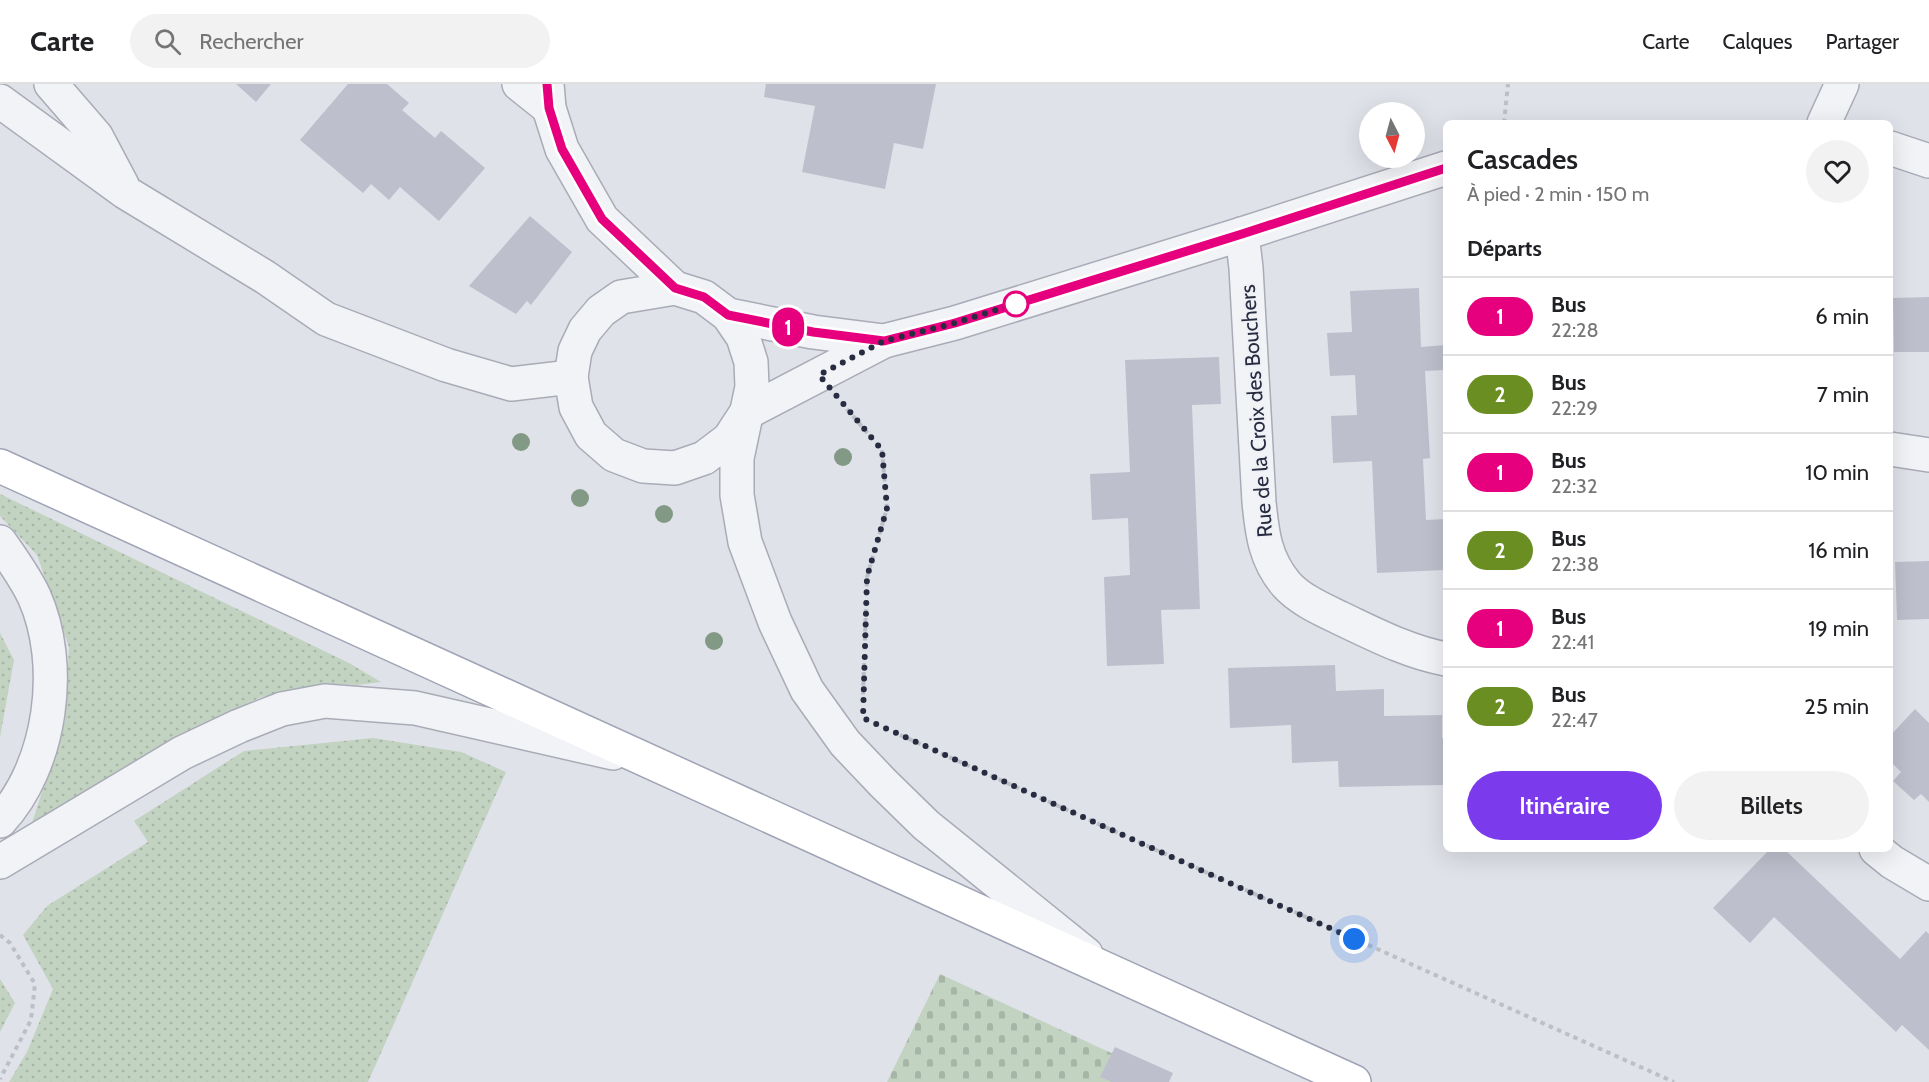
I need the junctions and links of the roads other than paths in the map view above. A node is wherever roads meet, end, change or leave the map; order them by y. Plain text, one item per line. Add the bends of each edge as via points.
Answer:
1 (51, 84) edge
2 (519, 84) edge
3 (1842, 84) edge
4 (548, 96) edge
5 (0, 101) edge
6 (1825, 120) edge
7 (1893, 149) edge
8 (1929, 161) edge
9 (1443, 169) edge
10 (125, 192) junction
11 (1242, 234) junction
12 (675, 288) junction
13 (728, 315) junction
14 (884, 341) junction
15 (571, 376) junction
16 (746, 413) junction
17 (1893, 449) edge
18 (1929, 455) edge
19 (0, 466) edge
20 (0, 542) edge
21 (1443, 659) edge
22 (644, 760) junction
23 (0, 821) edge
24 (1880, 852) edge
25 (0, 862) edge
26 (1929, 884) edge
27 (1104, 968) junction
28 (1354, 1082) edge

1 - 10 street via 96,136
2 - 4 street
3 - 6 street
4 - 12 street via 562,149 602,219
5 - 10 street
7 - 8 street
9 - 11 street
10 - 15 street via 326,319 446,365 511,384
11 - 14 street via 955,323
11 - 21 street, Rue de la Croix des Bouchers via 1259,502 1263,538 1272,563 1286,585 1311,604 1387,641
12 - 13 street via 704,297
12 - 15 street via 621,297 601,311 585,330 575,351
13 - 14 street
13 - 16 street via 743,337 751,362 752,387
14 - 16 street
15 - 16 street via 576,407 591,435 614,455 643,466 675,468 705,458 729,439
16 - 27 street via 737,458 737,495 745,542 775,622 807,690 845,742 926,825
17 - 18 street
19 - 22 main road
20 - 23 street via 35,597 50,663 50,708 41,749 28,780
22 - 25 street via 415,708 325,701 282,709 182,753
22 - 27 main road
24 - 26 street
27 - 28 main road

